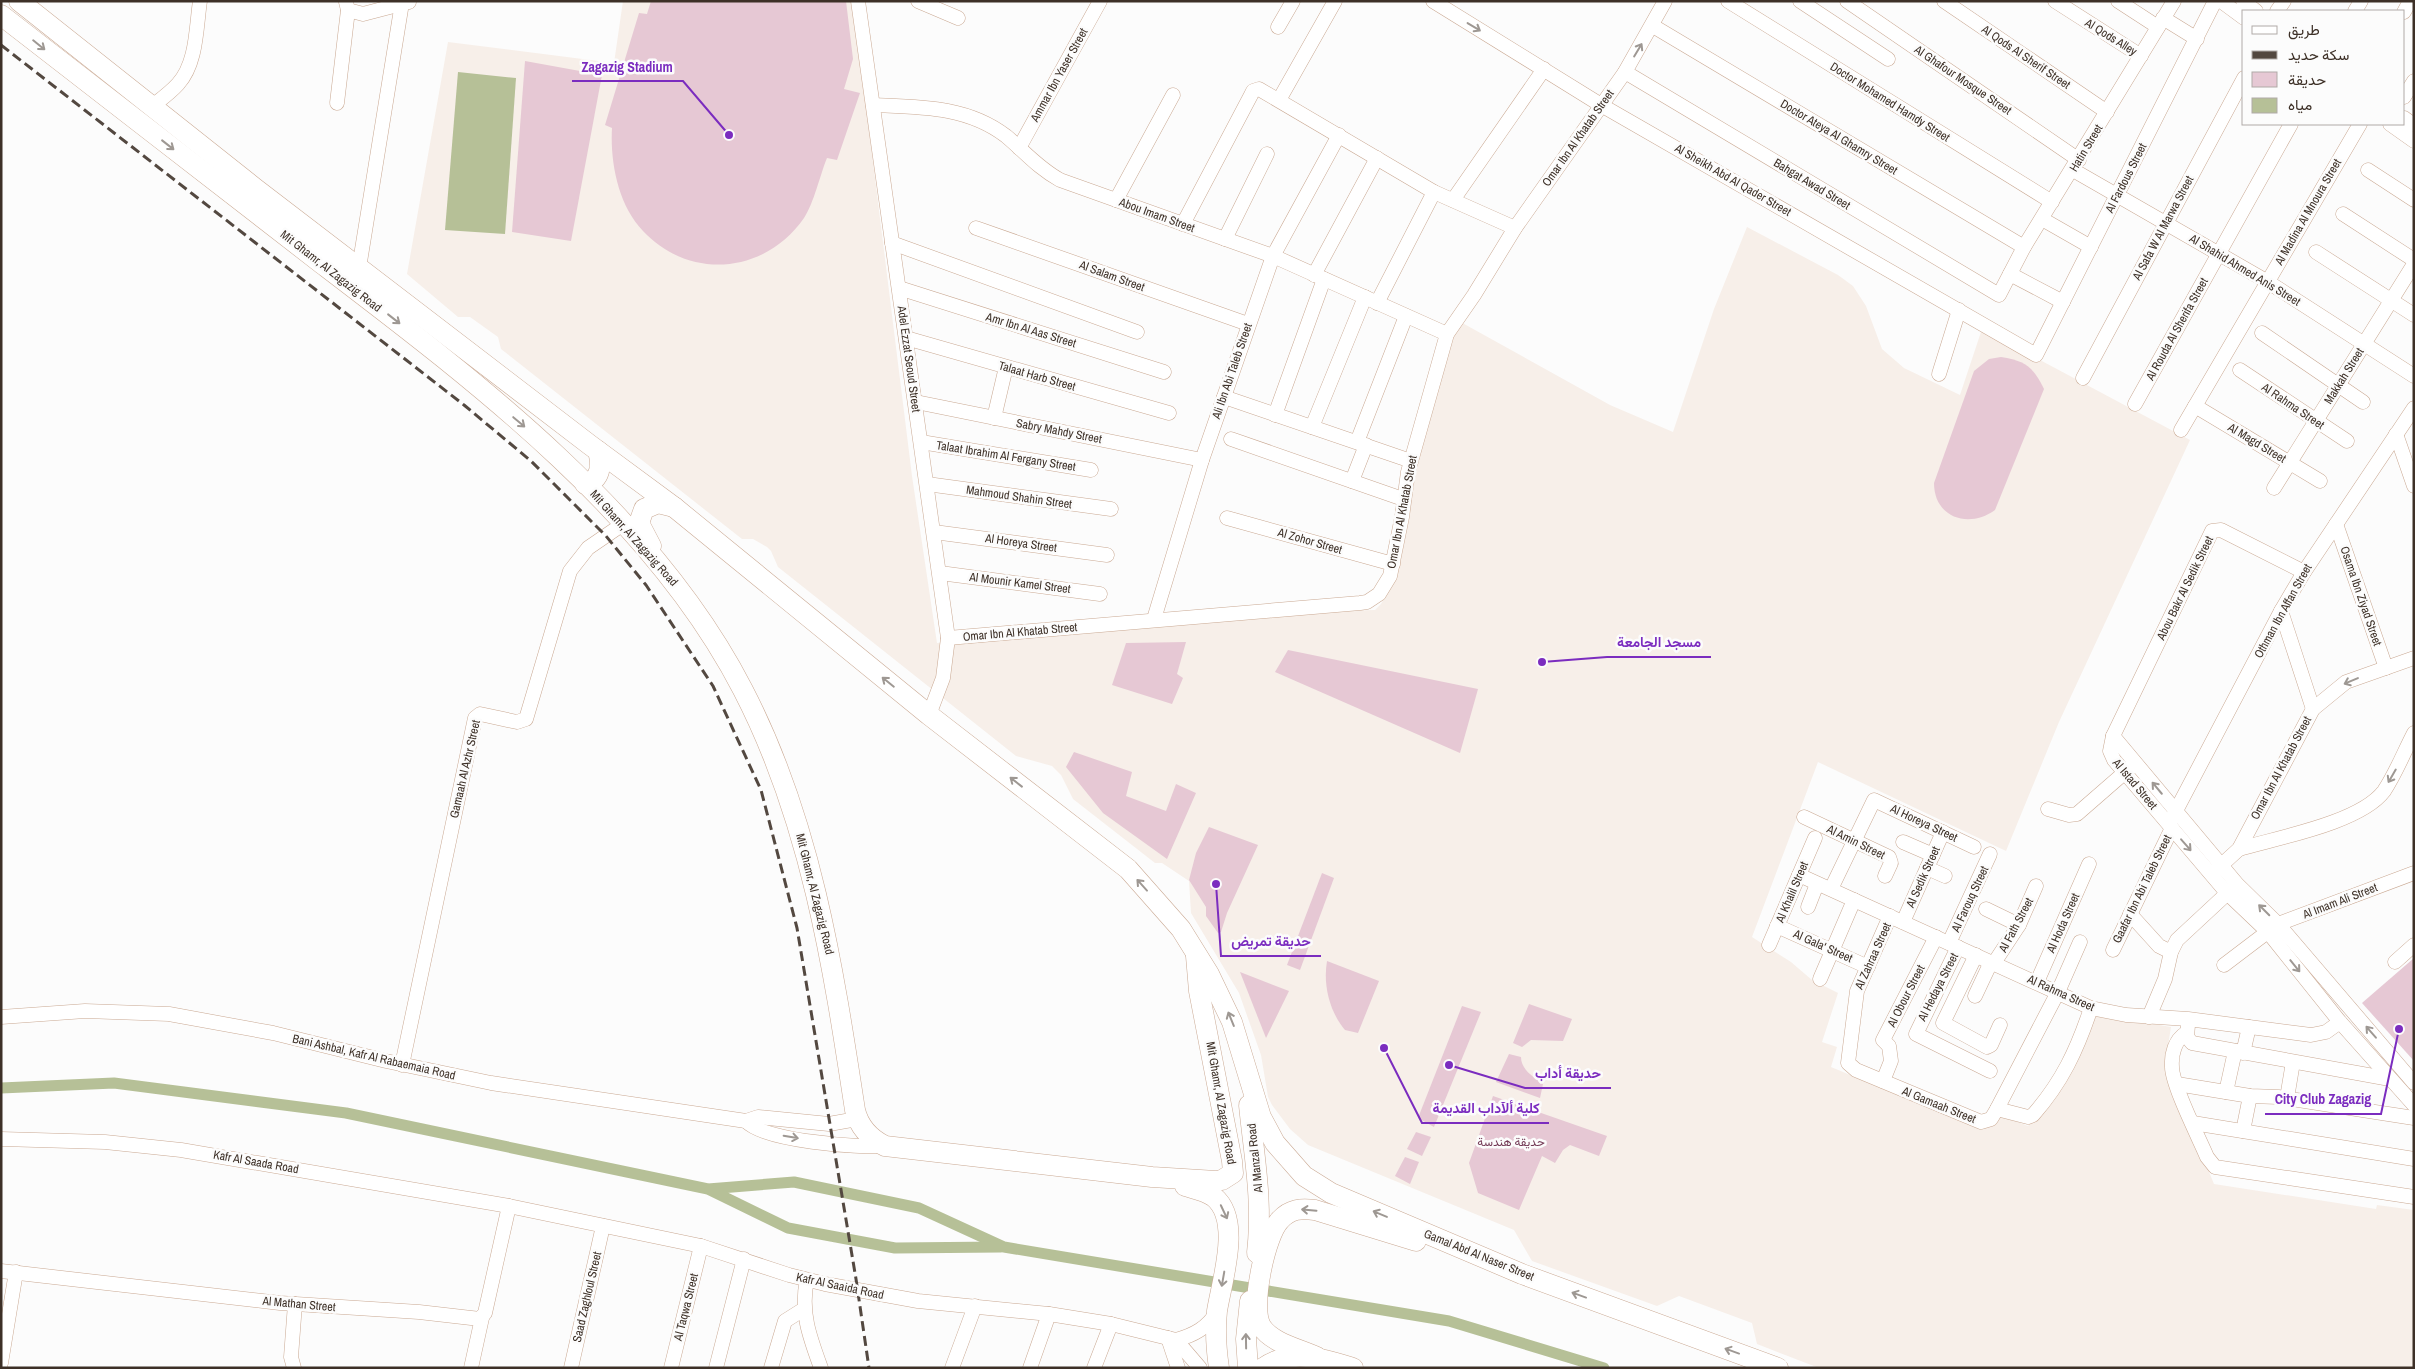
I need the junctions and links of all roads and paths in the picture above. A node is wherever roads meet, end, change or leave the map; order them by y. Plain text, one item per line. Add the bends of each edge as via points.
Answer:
1 (19, 1) edge
2 (200, 1) edge
3 (858, 1) edge
4 (918, 1) edge
5 (1100, 1) edge
6 (1293, 1) edge
7 (1335, 1) edge
8 (1433, 1) edge
9 (1665, 1) edge
10 (1728, 1) edge
11 (1800, 1) edge
12 (1847, 1) edge
13 (1944, 1) edge
14 (2055, 1) edge
15 (2118, 1) edge
16 (2174, 1) edge
17 (2216, 1) edge
18 (2221, 1) edge
19 (2242, 1) edge
20 (406, 2) edge
21 (347, 5) edge
22 (2255, 10) edge
23 (1, 15) edge
24 (2242, 17) edge
25 (958, 18) dead end
26 (2161, 22) junction
27 (1653, 26) junction
28 (1278, 27) dead end
29 (2197, 38) junction
30 (2141, 56) junction
31 (1888, 60) dead end
32 (1544, 69) junction
33 (1625, 72) junction
34 (2414, 81) edge
35 (2242, 82) edge
36 (1173, 95) dead end
37 (2405, 96) edge
38 (1279, 100) junction
39 (337, 102) dead end
40 (873, 105) junction
41 (1601, 105) junction
42 (151, 107) junction
43 (2108, 112) junction
44 (2290, 125) edge
45 (2359, 125) edge
46 (2391, 125) edge
47 (1339, 135) junction
48 (2414, 141) edge
49 (1019, 148) junction
50 (1267, 154) dead end
51 (1377, 158) junction
52 (2076, 165) junction
53 (2368, 170) dead end
54 (1434, 192) junction
55 (2117, 195) junction
56 (1116, 200) junction
57 (1453, 200) junction
58 (2414, 200) edge
59 (2052, 202) junction
60 (2343, 214) dead end
61 (2042, 219) junction
62 (2166, 223) junction
63 (1183, 224) junction
64 (976, 228) dead end
65 (1515, 228) junction
66 (1225, 239) junction
67 (892, 242) junction
68 (2024, 247) junction
69 (2091, 247) junction
70 (2316, 252) dead end
71 (2218, 253) junction
72 (1273, 256) junction
73 (2414, 262) edge
74 (359, 268) junction
75 (2010, 274) junction
76 (1319, 277) junction
77 (2268, 282) junction
78 (899, 288) junction
79 (1999, 295) joint
80 (1371, 300) junction
81 (2391, 300) junction
82 (2063, 302) junction
83 (1960, 310) junction
84 (2414, 315) edge
85 (1406, 316) junction
86 (1248, 324) junction
87 (1137, 332) dead end
88 (2262, 333) dead end
89 (1447, 334) junction
90 (906, 338) junction
91 (2364, 344) junction
92 (2036, 355) joint
93 (1006, 367) junction
94 (2240, 370) dead end
95 (1164, 372) dead end
96 (1940, 374) dead end
97 (2414, 376) edge
98 (2083, 378) dead end
99 (2338, 385) junction
100 (1224, 397) junction
101 (916, 402) junction
102 (2363, 402) dead end
103 (2136, 404) dead end
104 (2195, 406) junction
105 (2414, 408) edge
106 (1169, 413) dead end
107 (1275, 414) junction
108 (994, 418) junction
109 (2316, 421) junction
110 (1312, 427) junction
111 (2180, 430) dead end
112 (2396, 434) junction
113 (1231, 439) dead end
114 (2347, 441) dead end
115 (921, 442) junction
116 (1362, 444) junction
117 (598, 451) junction
118 (1202, 460) junction
119 (1411, 461) junction
120 (2290, 463) junction
121 (1091, 470) dead end
122 (1352, 481) junction
123 (2320, 481) dead end
124 (585, 484) junction
125 (927, 484) junction
126 (2414, 486) edge
127 (2274, 488) dead end
128 (1403, 499) junction
129 (674, 507) junction
130 (1111, 509) dead end
131 (1227, 518) dead end
132 (623, 524) junction
133 (2336, 524) junction
134 (934, 532) junction
135 (1107, 555) dead end
136 (1393, 564) junction
137 (665, 569) junction
138 (2304, 572) junction
139 (940, 573) junction
140 (1100, 594) dead end
141 (2281, 611) junction
142 (1154, 619) junction
143 (948, 638) junction
144 (2414, 658) edge
145 (2386, 668) junction
146 (2313, 708) junction
147 (929, 715) junction
148 (2414, 733) edge
149 (2113, 736) junction
150 (2135, 763) junction
151 (2124, 772) junction
152 (2048, 809) dead end
153 (2176, 811) junction
154 (1804, 817) dead end
155 (2170, 826) junction
156 (1943, 832) junction
157 (1815, 838) dead end
158 (1854, 840) junction
159 (1904, 842) dead end
160 (1974, 847) dead end
161 (2238, 849) junction
162 (1990, 854) dead end
163 (1933, 855) junction
164 (2089, 864) dead end
165 (1927, 868) junction
166 (2217, 870) junction
167 (2414, 873) edge
168 (1799, 875) junction
169 (1885, 876) dead end
170 (1945, 876) dead end
171 (1817, 884) junction
172 (2036, 886) dead end
173 (2232, 889) junction
174 (1831, 890) junction
175 (1854, 900) junction
176 (1808, 907) dead end
177 (1986, 909) dead end
178 (2130, 914) junction
179 (1897, 919) junction
180 (2019, 925) junction
181 (1777, 926) junction
182 (2273, 928) junction
183 (1936, 937) junction
184 (2080, 942) dead end
185 (1769, 945) dead end
186 (1954, 945) junction
187 (2414, 945) edge
188 (1832, 950) junction
189 (2113, 950) dead end
190 (1196, 951) junction
191 (2171, 952) junction
192 (1976, 955) junction
193 (2395, 962) dead end
194 (1993, 963) junction
195 (2224, 965) dead end
196 (1868, 966) junction
197 (1820, 978) dead end
198 (2037, 982) junction
199 (2058, 992) junction
200 (1975, 996) dead end
201 (2091, 1008) junction
202 (1, 1017) edge
203 (2149, 1017) junction
204 (2340, 1022) junction
205 (2000, 1025) dead end
206 (2187, 1026) junction
207 (2249, 1027) junction
208 (2239, 1052) junction
209 (1848, 1055) joint
210 (2293, 1062) junction
211 (402, 1064) junction
212 (1246, 1066) junction
213 (1990, 1071) dead end
214 (2390, 1079) junction
215 (1882, 1081) junction
216 (2414, 1083) edge
217 (2177, 1084) junction
218 (2226, 1092) junction
219 (2402, 1093) junction
220 (2250, 1096) junction
221 (2287, 1098) junction
222 (2414, 1105) edge
223 (1997, 1109) junction
224 (857, 1118) junction
225 (2414, 1118) edge
226 (746, 1121) junction
227 (2193, 1123) junction
228 (2414, 1126) edge
229 (2243, 1131) junction
230 (1, 1139) edge
231 (885, 1146) junction
232 (2414, 1159) edge
233 (1152, 1177) junction
234 (2414, 1197) edge
235 (509, 1206) junction
236 (603, 1226) junction
237 (701, 1246) junction
238 (1261, 1252) junction
239 (744, 1259) junction
240 (1489, 1260) junction
241 (1, 1271) edge
242 (16, 1272) junction
243 (807, 1280) junction
244 (295, 1304) junction
245 (975, 1306) junction
246 (804, 1309) junction
247 (1217, 1311) junction
248 (1049, 1314) junction
249 (1253, 1315) junction
250 (482, 1318) junction
251 (1111, 1324) junction
252 (1172, 1339) junction
253 (1317, 1357) junction
254 (2, 1358) edge
255 (294, 1368) edge
256 (471, 1368) edge
257 (571, 1368) edge
258 (670, 1368) edge
259 (716, 1368) edge
260 (772, 1368) edge
261 (821, 1368) edge
262 (952, 1368) edge
263 (1030, 1368) edge
264 (1094, 1368) edge
265 (1178, 1368) edge
266 (1200, 1368) edge
267 (1218, 1368) edge
268 (1248, 1368) edge
269 (1264, 1368) edge
270 (1353, 1368) edge
271 (1778, 1368) edge

1 - 42 highway, Mit Ghamr, Al Zagazig Road
2 - 42 street via 187,71 178,84
3 - 40 street, Adel Ezzat Seoud Street
4 - 25 street
5 - 49 street, Ammar Ibn Yaser Street
6 - 28 street
7 - 38 street
8 -> 32 street, Al Sheikh Abd Al Qader Street
9 - 27 street, Omar Ibn Al Khatab Street
10 - 59 street, Doctor Mohamed Hamdy Street
11 - 31 street
12 - 52 street, Al Ghafour Mosque Street
13 - 43 street, Al Qods Al Sherif Street
14 - 30 street, Al Qods Alley
15 - 26 street
16 - 26 street, Hatin Street
17 - 29 street, Al Fardous Street
18 - 24 street
19 - 22 street
20 - 21 street via 363,14
20 - 74 street
21 - 39 street
23 -> 124 highway, Mit Ghamr, Al Zagazig Road via 404,327 535,435
26 - 29 street
26 - 30 street, Hatin Street
33 -> 27 street, Omar Ibn Al Khatab Street
27 - 68 street, Doctor Ateya Al Ghamry Street
29 - 55 street, Al Fardous Street
30 - 43 street, Hatin Street
32 - 41 street, Al Sheikh Abd Al Qader Street
32 - 57 street
33 - 41 street, Omar Ibn Al Khatab Street
33 - 79 street, Bahgat Awad Street
34 - 37 street
35 - 62 street, Al Safa W Al Marwa Street
36 - 56 street
38 - 47 street
38 - 63 street via 1259,90 1253,91
40 - 49 street, Abou Imam Street via 934,107 953,111 989,125
40 - 67 street, Adel Ezzat Seoud Street
41 - 65 street, Omar Ibn Al Khatab Street
41 - 83 street, Al Sheikh Abd Al Qader Street
42 - 74 highway, Mit Ghamr, Al Zagazig Road
43 - 52 street, Hatin Street
44 - 71 street, Al Rouda Al Sherifa Street
45 - 77 street, Al Madina Al Mnoura Street
46 - 48 street
47 - 51 street
47 - 72 street, Ali Ibn Abi Taleb Street
49 - 56 street, Abou Imam Street via 1048,174
50 - 66 street
51 - 54 street
51 - 76 street
52 - 55 street, Al Shahid Ahmed Anis Street
52 - 59 street, Hatin Street
53 - 58 street
54 - 57 street
54 - 80 street
55 - 62 street, Al Shahid Ahmed Anis Street
55 - 69 street, Al Fardous Street
56 - 63 street, Abou Imam Street
57 - 65 street
59 - 61 street, Hatin Street
60 - 73 street
61 - 68 street, Hatin Street
61 - 69 street
62 - 71 street, Al Shahid Ahmed Anis Street
62 - 98 street, Al Safa W Al Marwa Street
63 - 66 street, Abou Imam Street
64 - 86 street, Al Salam Street
65 - 89 street, Omar Ibn Al Khatab Street
66 - 72 street, Abou Imam Street
67 - 78 street, Adel Ezzat Seoud Street
67 - 87 street
68 - 75 street, Hatin Street
69 - 82 street, Al Fardous Street
70 - 81 street
71 - 77 street, Al Shahid Ahmed Anis Street
71 - 103 street, Al Rouda Al Sherifa Street
72 - 76 street, Abou Imam Street
72 - 86 street, Ali Ibn Abi Taleb Street
73 - 81 street, Makkah Street
74 - 117 highway, Mit Ghamr, Al Zagazig Road
75 - 79 street, Hatin Street
75 - 82 street
76 - 80 street, Abou Imam Street
76 - 107 street
77 - 91 street, Al Shahid Ahmed Anis Street
77 - 104 street, Al Madina Al Mnoura Street
78 - 90 street, Adel Ezzat Seoud Street
78 - 95 street, Amr Ibn Al Aas Street
80 - 85 street, Abou Imam Street
80 - 110 street
81 - 84 street
81 - 91 street, Makkah Street
82 - 92 street, Al Fardous Street
83 - 92 street, Al Sheikh Abd Al Qader Street
83 - 96 street
85 - 89 street, Abou Imam Street
85 - 116 street
86 - 100 street, Ali Ibn Abi Taleb Street
88 - 99 street
89 - 119 street, Omar Ibn Al Khatab Street
90 - 93 street, Talaat Harb Street
90 - 101 street, Adel Ezzat Seoud Street
91 - 97 street, Al Shahid Ahmed Anis Street
91 - 99 street, Makkah Street
93 - 106 street, Talaat Harb Street
93 - 108 street
94 - 109 street, Al Rahma Street
99 - 102 street
99 - 109 street, Makkah Street
100 - 107 street
100 - 118 street, Ali Ibn Abi Taleb Street
101 - 108 street, Sabry Mahdy Street
101 - 115 street, Adel Ezzat Seoud Street
104 - 111 street, Al Madina Al Mnoura Street
104 - 120 street, Al Magd Street
105 - 112 street, Othman Ibn Affan Street
107 - 110 street
108 - 118 street, Sabry Mahdy Street
109 - 114 street, Al Rahma Street
109 - 120 street, Makkah Street
110 - 116 street
112 - 126 street
112 - 133 street, Othman Ibn Affan Street
113 - 122 street
115 - 121 street, Talaat Ibrahim Al Fergany Street
115 - 125 street, Adel Ezzat Seoud Street
116 - 119 street
116 - 122 street
117 - 124 highway via 600,472 596,479
117 - 129 highway, Mit Ghamr, Al Zagazig Road
118 - 142 street, Ali Ibn Abi Taleb Street
119 - 128 street, Omar Ibn Al Khatab Street
120 - 123 street, Al Magd Street
120 - 127 street, Makkah Street
122 - 128 street
124 - 132 highway, Mit Ghamr, Al Zagazig Road
125 - 130 street, Mahmoud Shahin Street
125 - 134 street, Adel Ezzat Seoud Street
128 - 136 street, Omar Ibn Al Khatab Street
129 - 137 highway via 658,502 650,504 640,515 642,531
147 -> 129 highway, Mit Ghamr, Al Zagazig Road
131 - 136 street, Al Zohor Street
132 - 137 highway, Mit Ghamr, Al Zagazig Road
132 - 211 street, Gamaah Al Azhr Street via 588,548 570,571 526,719 517,722 480,714 475,718
133 - 138 street, Othman Ibn Affan Street
133 - 145 street, Osama Ibn Ziyad Street
134 - 135 street, Al Horeya Street
134 - 139 street, Adel Ezzat Seoud Street
136 - 142 street, Omar Ibn Al Khatab Street via 1384,589 1367,602
137 - 224 highway, Mit Ghamr, Al Zagazig Road via 707,628 743,690 786,791 810,864 827,939
138 - 141 street, Othman Ibn Affan Street
138 - 149 street, Abou Bakr Al Sedik Street via 2221,530 2212,531
139 - 140 street, Al Mounir Kamel Street
139 - 143 street, Adel Ezzat Seoud Street
141 - 146 street
141 - 153 street, Othman Ibn Affan Street
142 - 143 street, Omar Ibn Al Khatab Street
143 - 147 street, Adel Ezzat Seoud Street via 943,678
144 - 145 street, Omar Ibn Al Khatab Street
145 -> 146 street, Omar Ibn Al Khatab Street via 2346,682
146 - 161 street, Omar Ibn Al Khatab Street
190 -> 147 highway, Mit Ghamr, Al Zagazig Road via 1128,869
148 -> 161 street, Omar Ibn Al Khatab Street via 2383,792 2370,804 2328,824
149 - 150 street, Al Istad Street
149 - 151 street, Al Istad Street via 2112,756
150 - 151 street
153 -> 150 street, Al Istad Street
151 - 152 street via 2077,814
151 - 155 street, Al Istad Street
153 - 155 street, Othman Ibn Affan Street
153 - 166 street, Al Istad Street
154 - 158 street, Al Amin Street
155 -> 166 street, Al Istad Street
155 - 178 street, Gaafar Ibn Abi Taleb Street
156 - 158 street, Al Horeya Street via 1874,800
156 - 160 street, Al Horeya Street
156 - 163 street, Al Sedik Street
157 - 168 street, Al Khalil Street
158 - 169 street, Al Amin Street via 1890,858
158 - 174 street
159 - 163 street, Al Horeya Street
161 - 166 street, Omar Ibn Al Khatab Street
162 - 186 street, Al Farouq Street
163 - 165 street, Al Sedik Street
164 - 198 street, Al Hoda Street
165 - 170 street
165 - 179 street, Al Sedik Street
166 - 173 street, Al Istad Street
167 - 182 street, Al Imam Ali Street
168 - 171 street, Al Rahma Street
168 - 181 street, Al Khalil Street
171 - 174 street, Al Rahma Street
171 - 176 street
172 - 180 street, Al Fath Street
173 - 182 street, Al Istad Street
173 - 191 street via 2181,935
174 - 175 street, Al Rahma Street
175 - 179 street, Al Rahma Street
175 - 188 street
177 - 180 street
178 - 189 street, Gaafar Ibn Abi Taleb Street
178 - 191 street via 2159,946
179 - 183 street, Al Rahma Street
179 - 196 street, Al Zahraa Street
180 - 194 street, Al Fath Street
181 - 185 street, Al Khalil Street
181 - 188 street, Al Gala' Street
182 - 195 street, Al Imam Ali Street
182 -> 204 street, Al Istad Street
216 -> 182 street, Al Istad Street
183 - 186 street, Al Rahma Street
183 - 215 street, Al Obour Street via 1883,1040 1889,1046 1891,1061
184 - 199 street, Al Gamaah Street
186 - 192 street, Al Rahma Street
186 - 213 street, Al Hedaya Street via 1916,1034
187 - 193 street
188 - 196 street, Al Gala' Street
188 - 197 street
212 -> 190 highway, Mit Ghamr, Al Zagazig Road via 1222,998
190 - 233 highway, Mit Ghamr, Al Zagazig Road via 1199,990 1214,1055 1232,1172 1216,1181
191 - 203 street via 2165,979
192 - 194 street, Al Rahma Street
192 - 205 street via 1943,1023 1987,1047
194 - 198 street, Al Rahma Street
194 - 200 street, Al Fath Street
196 - 209 street, Al Zahraa Street via 1856,996 1855,1023
198 - 199 street, Al Rahma Street
199 - 201 street, Al Rahma Street
199 - 223 street, Al Gamaah Street
201 - 203 street, Al Rahma Street
201 - 223 street via 2068,1068 2033,1116
202 - 211 street, Bani Ashbal, Kafr Al Rabaemaia Road via 85,1011 170,1014 273,1033
203 - 206 street, Al Rahma Street
204 - 207 street, Al Rahma Street via 2316,1035
204 - 214 street, Al Istad Street
206 - 207 street, Al Rahma Street
206 - 208 street via 2192,1043
206 - 217 street via 2174,1047 2172,1067
207 - 208 street
208 - 210 street
208 - 218 street
209 - 215 street, Al Gamaah Street via 1848,1063 1853,1069
210 - 214 street
210 - 221 street
211 - 226 street, Bani Ashbal, Kafr Al Rabaemaia Road via 544,1092
212 - 238 highway, Al Manzal Road via 1260,1199
240 -> 212 highway, Gamal Abd Al Naser Street via 1331,1193 1304,1176 1283,1155 1267,1131
214 - 219 street, Al Istad Street
215 - 223 street, Al Gamaah Street via 1981,1122 1991,1119
216 - 219 street
217 - 218 street
217 - 227 street
218 - 220 street
219 - 222 street, Al Istad Street
220 - 221 street
220 - 228 street via 2269,1105
220 - 229 street
221 - 225 street
224 - 226 street via 829,1124 758,1118
224 - 231 highway, Mit Ghamr, Al Zagazig Road via 868,1135
226 -> 231 street via 768,1133 833,1145
227 - 229 street
227 - 234 street via 2207,1157 2219,1168
229 - 232 street
230 - 235 street, Kafr Al Saada Road via 105,1142 181,1150
231 - 233 highway, Mit Ghamr, Al Zagazig Road
233 -> 247 highway, Mit Ghamr, Al Zagazig Road via 1202,1190 1214,1197 1227,1221 1228,1246
235 - 236 street, Kafr Al Saaida Road
235 - 250 street
236 - 237 street, Kafr Al Saaida Road
236 - 257 street, Saad Zaghloul Street
237 - 239 street, Kafr Al Saaida Road
237 - 258 street, Al Taqwa Street
240 -> 238 highway via 1467,1261 1403,1237 1302,1208 1279,1220
238 - 249 highway
239 - 243 street, Kafr Al Saaida Road
239 - 259 street
271 -> 240 highway, Gamal Abd Al Naser Street
241 - 242 street, Al Mathan Street
242 - 244 street, Al Mathan Street
242 - 254 street
243 - 245 street, Kafr Al Saaida Road via 889,1296
243 - 246 street
244 - 250 street, Al Mathan Street
244 - 255 street via 291,1357
245 - 248 street, Kafr Al Saaida Road
245 - 262 street
246 - 260 street via 785,1321
246 - 261 street via 805,1323
247 - 252 street via 1203,1329
247 - 267 highway
248 - 251 street, Kafr Al Saaida Road
248 - 263 street
249 - 253 highway via 1269,1335
268 -> 249 highway via 1246,1339
250 - 256 street
251 - 252 street, Kafr Al Saaida Road
251 - 264 street
252 - 265 street
252 - 266 street
253 - 269 highway via 1289,1357
253 - 270 highway

